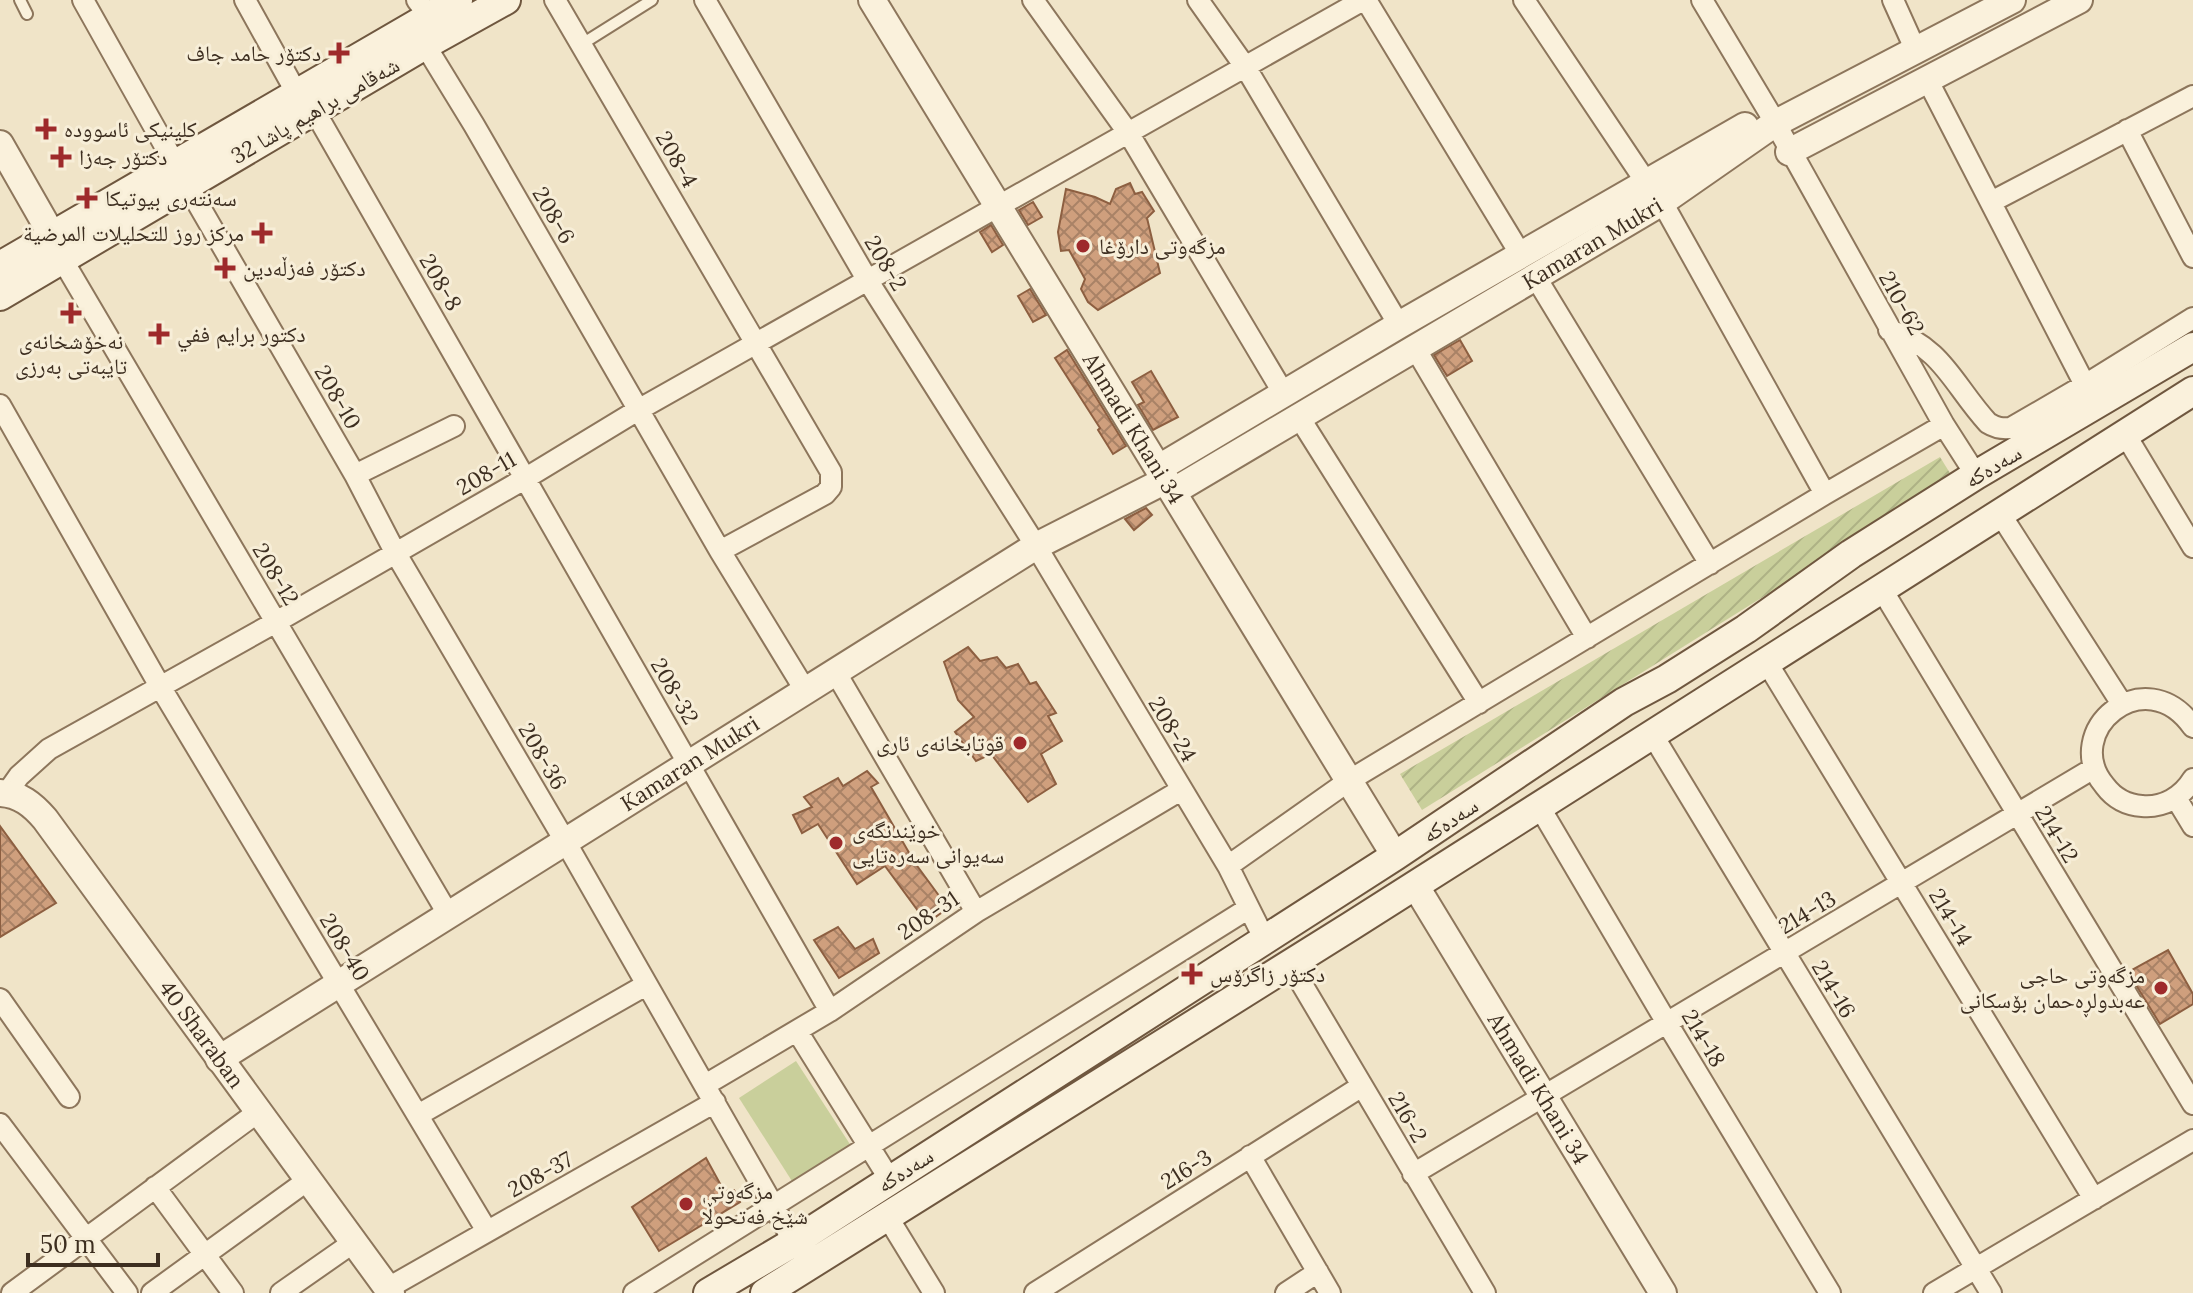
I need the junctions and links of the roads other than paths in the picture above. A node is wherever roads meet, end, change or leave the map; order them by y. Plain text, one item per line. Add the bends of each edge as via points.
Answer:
1 (20, 0) edge
2 (83, 0) edge
3 (245, 0) edge
4 (458, 0) edge
5 (506, 0) edge
6 (555, 0) edge
7 (652, 0) edge
8 (705, 0) edge
9 (872, 0) edge
10 (1033, 0) edge
11 (1198, 0) edge
12 (1365, 0) edge
13 (1524, 0) edge
14 (1702, 0) edge
15 (1893, 0) edge
16 (2012, 0) edge
17 (2079, 0) edge
18 (423, 8) edge
19 (27, 14) dead end
20 (582, 44) junction
21 (425, 45) junction
22 (1916, 51) junction
23 (1246, 68) junction
24 (1927, 79) junction
25 (2193, 96) edge
26 (305, 101) junction
27 (1772, 118) junction
28 (2127, 130) junction
29 (1129, 134) junction
30 (0, 144) edge
31 (1789, 152) junction
32 (181, 175) junction
33 (1654, 192) junction
34 (1991, 202) junction
35 (999, 207) junction
36 (57, 247) junction
37 (2193, 257) edge
38 (1528, 265) junction
39 (0, 266) edge
40 (868, 281) junction
41 (1479, 294) junction
42 (0, 296) edge
43 (2193, 318) edge
44 (1399, 325) junction
45 (1889, 330) junction
46 (757, 343) junction
47 (2193, 347) edge
48 (1415, 348) junction
49 (2168, 362) junction
50 (2085, 385) junction
51 (2190, 392) edge
52 (1284, 394) junction
53 (0, 405) edge
54 (638, 410) junction
55 (1299, 417) junction
56 (1944, 425) junction
57 (454, 426) dead end
58 (2125, 434) junction
59 (355, 475) junction
60 (1976, 475) junction
61 (526, 478) junction
62 (1166, 480) junction
63 (1825, 494) junction
64 (1999, 512) junction
65 (1036, 546) junction
66 (2193, 547) edge
67 (720, 551) junction
68 (395, 552) junction
69 (1710, 564) junction
70 (1881, 588) junction
71 (276, 622) junction
72 (1733, 637) junction
73 (1587, 638) junction
74 (1759, 666) junction
75 (836, 673) junction
76 (1667, 679) junction
77 (161, 688) junction
78 (805, 690) junction
79 (1479, 703) junction
80 (2122, 704) junction
81 (1687, 711) junction
82 (2193, 727) edge
83 (1652, 734) junction
84 (689, 763) junction
85 (2094, 768) junction
86 (2193, 779) edge
87 (1350, 780) junction
88 (1181, 790) junction
89 (3, 793) edge
90 (2176, 798) junction
91 (1539, 806) junction
92 (2018, 814) junction
93 (2193, 826) edge
94 (565, 841) junction
95 (1395, 856) junction
96 (1228, 866) junction
97 (1902, 883) junction
98 (1415, 885) junction
99 (1249, 908) junction
100 (976, 912) junction
101 (448, 914) junction
102 (1265, 940) junction
103 (1785, 953) junction
104 (1290, 964) junction
105 (339, 984) junction
106 (646, 985) junction
107 (0, 999) edge
108 (830, 1011) junction
109 (1667, 1023) junction
110 (797, 1031) junction
111 (219, 1059) junction
112 (1362, 1086) junction
113 (1035, 1087) junction
114 (710, 1094) junction
115 (69, 1097) dead end
116 (1544, 1097) junction
117 (2193, 1104) edge
118 (258, 1112) junction
119 (994, 1113) junction
120 (1051, 1113) junction
121 (418, 1115) junction
122 (0, 1124) edge
123 (1013, 1137) junction
124 (2193, 1140) edge
125 (869, 1146) junction
126 (1250, 1156) junction
127 (1413, 1174) junction
128 (308, 1180) junction
129 (890, 1180) junction
130 (155, 1187) junction
131 (2094, 1199) junction
132 (774, 1207) junction
133 (887, 1216) junction
134 (487, 1231) junction
135 (86, 1239) junction
136 (354, 1242) junction
137 (794, 1242) junction
138 (205, 1254) junction
139 (1976, 1268) junction
140 (1318, 1272) junction
141 (305, 1286) edge
142 (390, 1290) edge
143 (12, 1293) edge
144 (127, 1293) edge
145 (152, 1293) edge
146 (233, 1293) edge
147 (281, 1293) edge
148 (634, 1293) edge
149 (708, 1293) edge
150 (765, 1293) edge
151 (934, 1293) edge
152 (1035, 1293) edge
153 (1286, 1293) edge
154 (1330, 1293) edge
155 (1485, 1293) edge
156 (1663, 1293) edge
157 (1830, 1293) edge
158 (1934, 1293) edge
159 (1991, 1293) edge

1 - 19 lane
2 - 32 street, 208-10
3 - 26 street, 208-8
4 - 18 main road, شەقامی براهیم پاشا 32
5 - 21 main road, شەقامی براهیم پاشا 32
6 - 20 street, 208-4
7 - 20 lane
8 - 40 street, 208-2
9 - 35 street, Ahmadi Khani 34
10 - 29 street
11 - 23 street
12 - 23 street, 208-11
12 - 38 street
13 - 33 street
14 - 27 street, 210-62
15 - 22 street
16 - 22 street, Kamaran Mukri
17 - 24 street
18 - 26 main road, شەقامی براهیم پاشا 32
20 - 46 street, 208-4
21 - 26 main road, شەقامی براهیم پاشا 32
21 - 54 street, 208-6
22 - 27 street, Kamaran Mukri
23 - 29 street, 208-11
23 - 44 street
24 - 31 street
24 - 34 street
25 - 28 street
26 - 32 main road, شەقامی براهیم پاشا 32
26 - 61 street, 208-8
27 - 31 street, 210-62
27 - 33 street, Kamaran Mukri
28 - 34 street
28 - 37 street
29 - 35 street, 208-11
29 - 52 street
30 - 36 street
31 - 45 street, 210-62
32 - 36 main road, شەقامی براهیم پاشا 32
32 - 59 street, 208-10
33 - 38 street, Kamaran Mukri
33 - 63 street
34 - 50 street
35 - 40 street, 208-11
35 - 62 street, Ahmadi Khani 34
36 - 39 main road, شەقامی براهیم پاشا 32
36 - 42 main road, شەقامی براهیم پاشا 32
36 - 71 street, 208-12
38 - 41 street, Kamaran Mukri
38 - 69 street
40 - 46 street, 208-11
40 - 65 street, 208-2
41 - 44 street, Kamaran Mukri
41 - 48 street, Kamaran Mukri
43 - 50 street
44 - 52 street, Kamaran Mukri
45 - 50 street via 1915,340 1937,357 1984,418 1999,428 2011,428
45 - 56 street, 210-62
46 - 54 street, 208-11
46 - 67 street, 208-4 via 831,472 831,487
47 - 49 main road, سەدەکە
48 - 55 street, Kamaran Mukri
48 - 73 street
49 - 51 main road
49 - 60 main road, سەدەکە
51 - 58 main road, سەدەکە
52 - 62 street, Kamaran Mukri
53 - 77 street, 208-40
54 - 61 street, 208-11
54 - 67 street, 208-6
55 - 62 street, Kamaran Mukri
55 - 79 street
56 - 60 street, 210-62
56 - 63 street
57 - 59 street
58 - 64 main road, سەدەکە
58 - 66 street
59 - 68 street, 208-10
60 - 72 main road, سەدەکە
61 - 68 street, 208-11
61 - 84 street, 208-32
62 - 65 street, Kamaran Mukri
62 - 87 street, Ahmadi Khani 34
63 - 69 street
64 - 70 main road, سەدەکە
64 - 80 street
65 - 75 street, Kamaran Mukri
65 - 88 street, 208-24
67 - 78 street, 208-6
68 - 71 street, 208-11
68 - 94 street, 208-36
69 - 73 street
70 - 74 main road, سەدەکە
70 - 92 street, 214-12
71 - 77 street, 208-11
71 - 101 street, 208-12
72 - 74 main road via 1723,655 1727,668 1733,672
72 - 76 main road, سەدەکە
73 - 79 street
74 - 81 main road, سەدەکە
74 - 97 street, 214-14
75 - 78 street, Kamaran Mukri
75 - 100 street
76 - 81 main road via 1695,685
76 - 95 main road, سەدەکە via 1624,702
77 - 89 street, 208-11 via 49,749
77 - 105 street, 208-40
78 - 84 street, Kamaran Mukri
79 - 87 street
80 - 82 street via 2155,699 2171,704
80 - 85 street via 2100,724 2094,738
81 - 83 main road, سەدەکە
83 - 91 main road, سەدەکە
83 - 103 street, 214-16
84 - 94 street, Kamaran Mukri
84 - 108 street, 208-32
85 - 90 street via 2113,795 2127,803 2144,807
85 - 92 street, 214-13
86 - 90 street
87 - 95 street, Ahmadi Khani 34
87 - 96 street
88 - 96 street, 208-24
88 - 100 street, 208-31
89 - 111 street, 40 Sharaban via 22,798 45,819
90 - 93 street
91 - 98 main road, سەدەکە
91 - 109 street, 214-18
92 - 97 street, 214-13
92 - 117 street, 214-12
94 - 101 street, Kamaran Mukri
94 - 106 street, 208-36
95 - 102 main road, سەدەکە
96 - 99 street, 208-24
97 - 103 street, 214-13
97 - 131 street, 214-14
98 - 104 main road, سەدەکە
98 - 116 street, Ahmadi Khani 34
99 - 102 street, 208-24
99 - 125 street
100 - 108 street, 208-31
101 - 105 street, Kamaran Mukri
102 - 113 main road, سەدەکە
103 - 109 street, 214-13
103 - 139 street, 214-16
104 - 112 street, 216-2
104 - 120 main road, سەدەکە
105 - 111 street, Kamaran Mukri
105 - 121 street, 208-40
106 - 114 street, 208-36
106 - 121 street
107 - 115 street
108 - 110 street, 208-31
109 - 116 street, 214-13
109 - 157 street, 214-18
110 - 114 street, 208-31
110 - 125 street
111 - 118 street, 40 Sharaban
112 - 126 street, 216-3
112 - 127 street, 216-2
113 - 119 main road, سەدەکە
113 - 120 main road
114 - 132 street, 208-36
114 - 134 street, 208-37
116 - 127 street, 214-13
116 - 156 street, Ahmadi Khani 34
118 - 128 street, 40 Sharaban
118 - 130 street
119 - 123 main road
119 - 129 main road, سەدەکە
120 - 123 main road, سەدەکە
121 - 134 street, 208-40
122 - 135 street
123 - 133 main road, سەدەکە
124 - 131 street
125 - 129 street
125 - 132 street
126 - 140 street
126 - 152 street, 216-3
127 - 155 street, 216-2
128 - 136 street, 40 Sharaban
128 - 138 street
129 - 137 main road, سەدەکە
130 - 135 street
130 - 138 street
131 - 139 street
132 - 137 street, 208-36
132 - 148 street
133 - 150 main road, سەدەکە
133 - 151 street
134 - 142 street, 208-37
135 - 143 street
135 - 144 street
136 - 141 street
136 - 142 street, 40 Sharaban
137 - 149 main road, سەدەکە
138 - 145 street
138 - 146 street
139 - 158 street
139 - 159 street, 214-16
140 - 153 street
140 - 154 street
141 - 147 street

